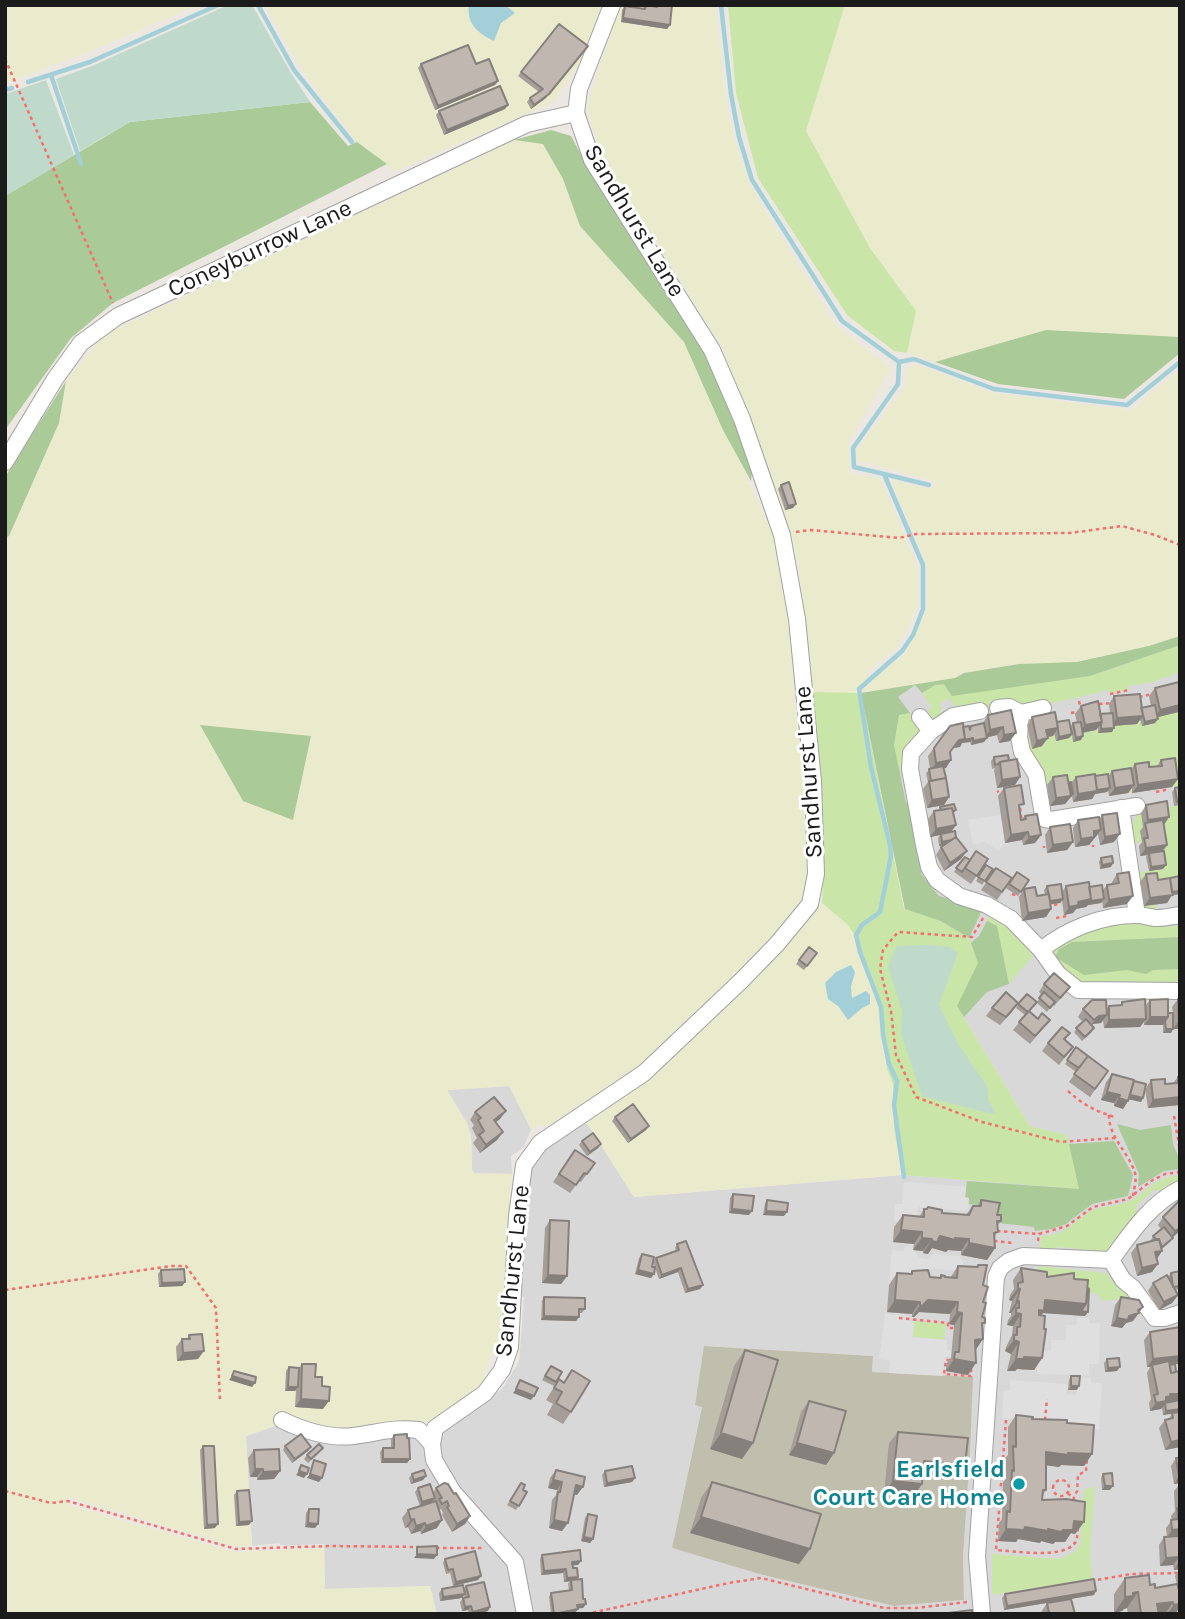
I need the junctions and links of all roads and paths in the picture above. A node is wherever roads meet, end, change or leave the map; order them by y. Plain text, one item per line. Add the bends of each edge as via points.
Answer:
1 (612, 5) edge
2 (5, 59) edge
3 (576, 113) junction
4 (118, 316) junction
5 (5, 462) edge
6 (782, 535) junction
7 (1180, 545) edge
8 (1129, 690) dead end
9 (1161, 692) edge
10 (1110, 694) dead end
11 (1139, 697) edge
12 (1079, 701) dead end
13 (1122, 702) edge
14 (1099, 704) edge
15 (998, 708) dead end
16 (1043, 708) dead end
17 (980, 711) dead end
18 (1021, 713) junction
19 (1071, 713) dead end
20 (920, 717) dead end
21 (931, 732) junction
22 (1164, 788) edge
23 (1156, 792) edge
24 (1019, 805) edge
25 (1015, 823) edge
26 (1012, 894) dead end
27 (1019, 896) edge
28 (1061, 903) edge
29 (987, 905) junction
30 (1054, 905) edge
31 (1137, 915) junction
32 (1180, 915) edge
33 (1041, 950) junction
34 (1180, 992) edge
35 (1068, 1091) dead end
36 (1109, 1115) junction
37 (1174, 1116) dead end
38 (1116, 1117) dead end
39 (1116, 1138) junction
40 (1180, 1151) edge
41 (1180, 1172) edge
42 (1180, 1189) edge
43 (1133, 1196) junction
44 (1039, 1234) junction
45 (993, 1251) edge
46 (1038, 1257) junction
47 (1111, 1260) junction
48 (5, 1290) edge
49 (1180, 1313) edge
50 (899, 1318) dead end
51 (952, 1324) dead end
52 (946, 1354) dead end
53 (946, 1360) junction
54 (951, 1360) edge
55 (971, 1362) edge
56 (1047, 1399) dead end
57 (220, 1401) dead end
58 (282, 1420) dead end
59 (1000, 1420) dead end
60 (1045, 1423) edge
61 (429, 1434) junction
62 (1087, 1452) edge
63 (5, 1491) edge
64 (1068, 1493) junction
65 (1073, 1500) junction
66 (1079, 1504) edge
67 (1078, 1520) edge
68 (503, 1546) junction
69 (421, 1547) edge
70 (434, 1548) edge
71 (1180, 1573) edge
72 (1091, 1581) edge
73 (982, 1606) edge
74 (525, 1614) edge
75 (586, 1614) edge

1 - 3 street, Sandhurst Lane via 579,89
2 - 4 path
3 - 4 street, Coneyburrow Lane via 527,124
3 - 6 street, Sandhurst Lane via 592,160 712,350 742,419
4 - 5 street, Coneyburrow Lane via 81,343
6 - 7 path via 811,530 899,538 916,534 1070,533 1122,526
6 - 61 street, Sandhurst Lane via 797,618 813,781 816,874 810,904 778,944 644,1073 540,1143 524,1165 510,1347 502,1370 485,1393
8 - 10 path
9 - 11 path
12 - 19 path via 1081,712
13 - 14 path
15 - 18 street
16 - 18 street
17 - 21 street via 949,709
18 - 31 street via 1022,752 1035,774 1044,817 1051,820 1129,807
20 - 21 street
21 - 29 street via 911,753 910,769 929,867 937,880 959,896
22 - 23 path
24 - 25 path via 1022,823
26 - 27 path
28 - 30 path
29 - 33 street via 1011,919
29 - 39 path via 972,937 898,932 883,950 880,969 896,1055 916,1097 982,1122 1061,1142
31 - 32 street
31 - 33 street via 1079,926
33 - 34 street via 1076,997
35 - 36 path
36 - 38 path
36 - 39 path via 1109,1129
37 - 40 path
39 - 43 path via 1136,1175
41 - 43 path via 1151,1181
42 - 47 street via 1139,1223
43 - 44 path via 1093,1207 1067,1226
44 - 45 path via 994,1231
44 - 46 path
46 - 47 street
46 - 73 street via 1009,1261 996,1277 977,1556
47 - 49 street via 1155,1318
48 - 57 path via 186,1266 216,1308
50 - 51 path via 948,1323 949,1328
52 - 53 path
53 - 54 path
53 - 55 path via 944,1374 971,1376
56 - 60 path
58 - 61 street via 326,1435 350,1437 392,1428
59 - 67 path via 1006,1420 996,1550 1054,1553 1068,1549 1077,1541
61 - 68 street via 434,1460 453,1492
62 - 65 path via 1086,1471 1078,1475
63 - 69 path via 51,1503 68,1501 236,1549
64 - 64 path via 1066,1482 1055,1483 1057,1495
64 - 65 path
65 - 66 path
68 - 70 path
68 - 74 street via 515,1562
71 - 72 path
73 - 75 path via 884,1608 761,1578

